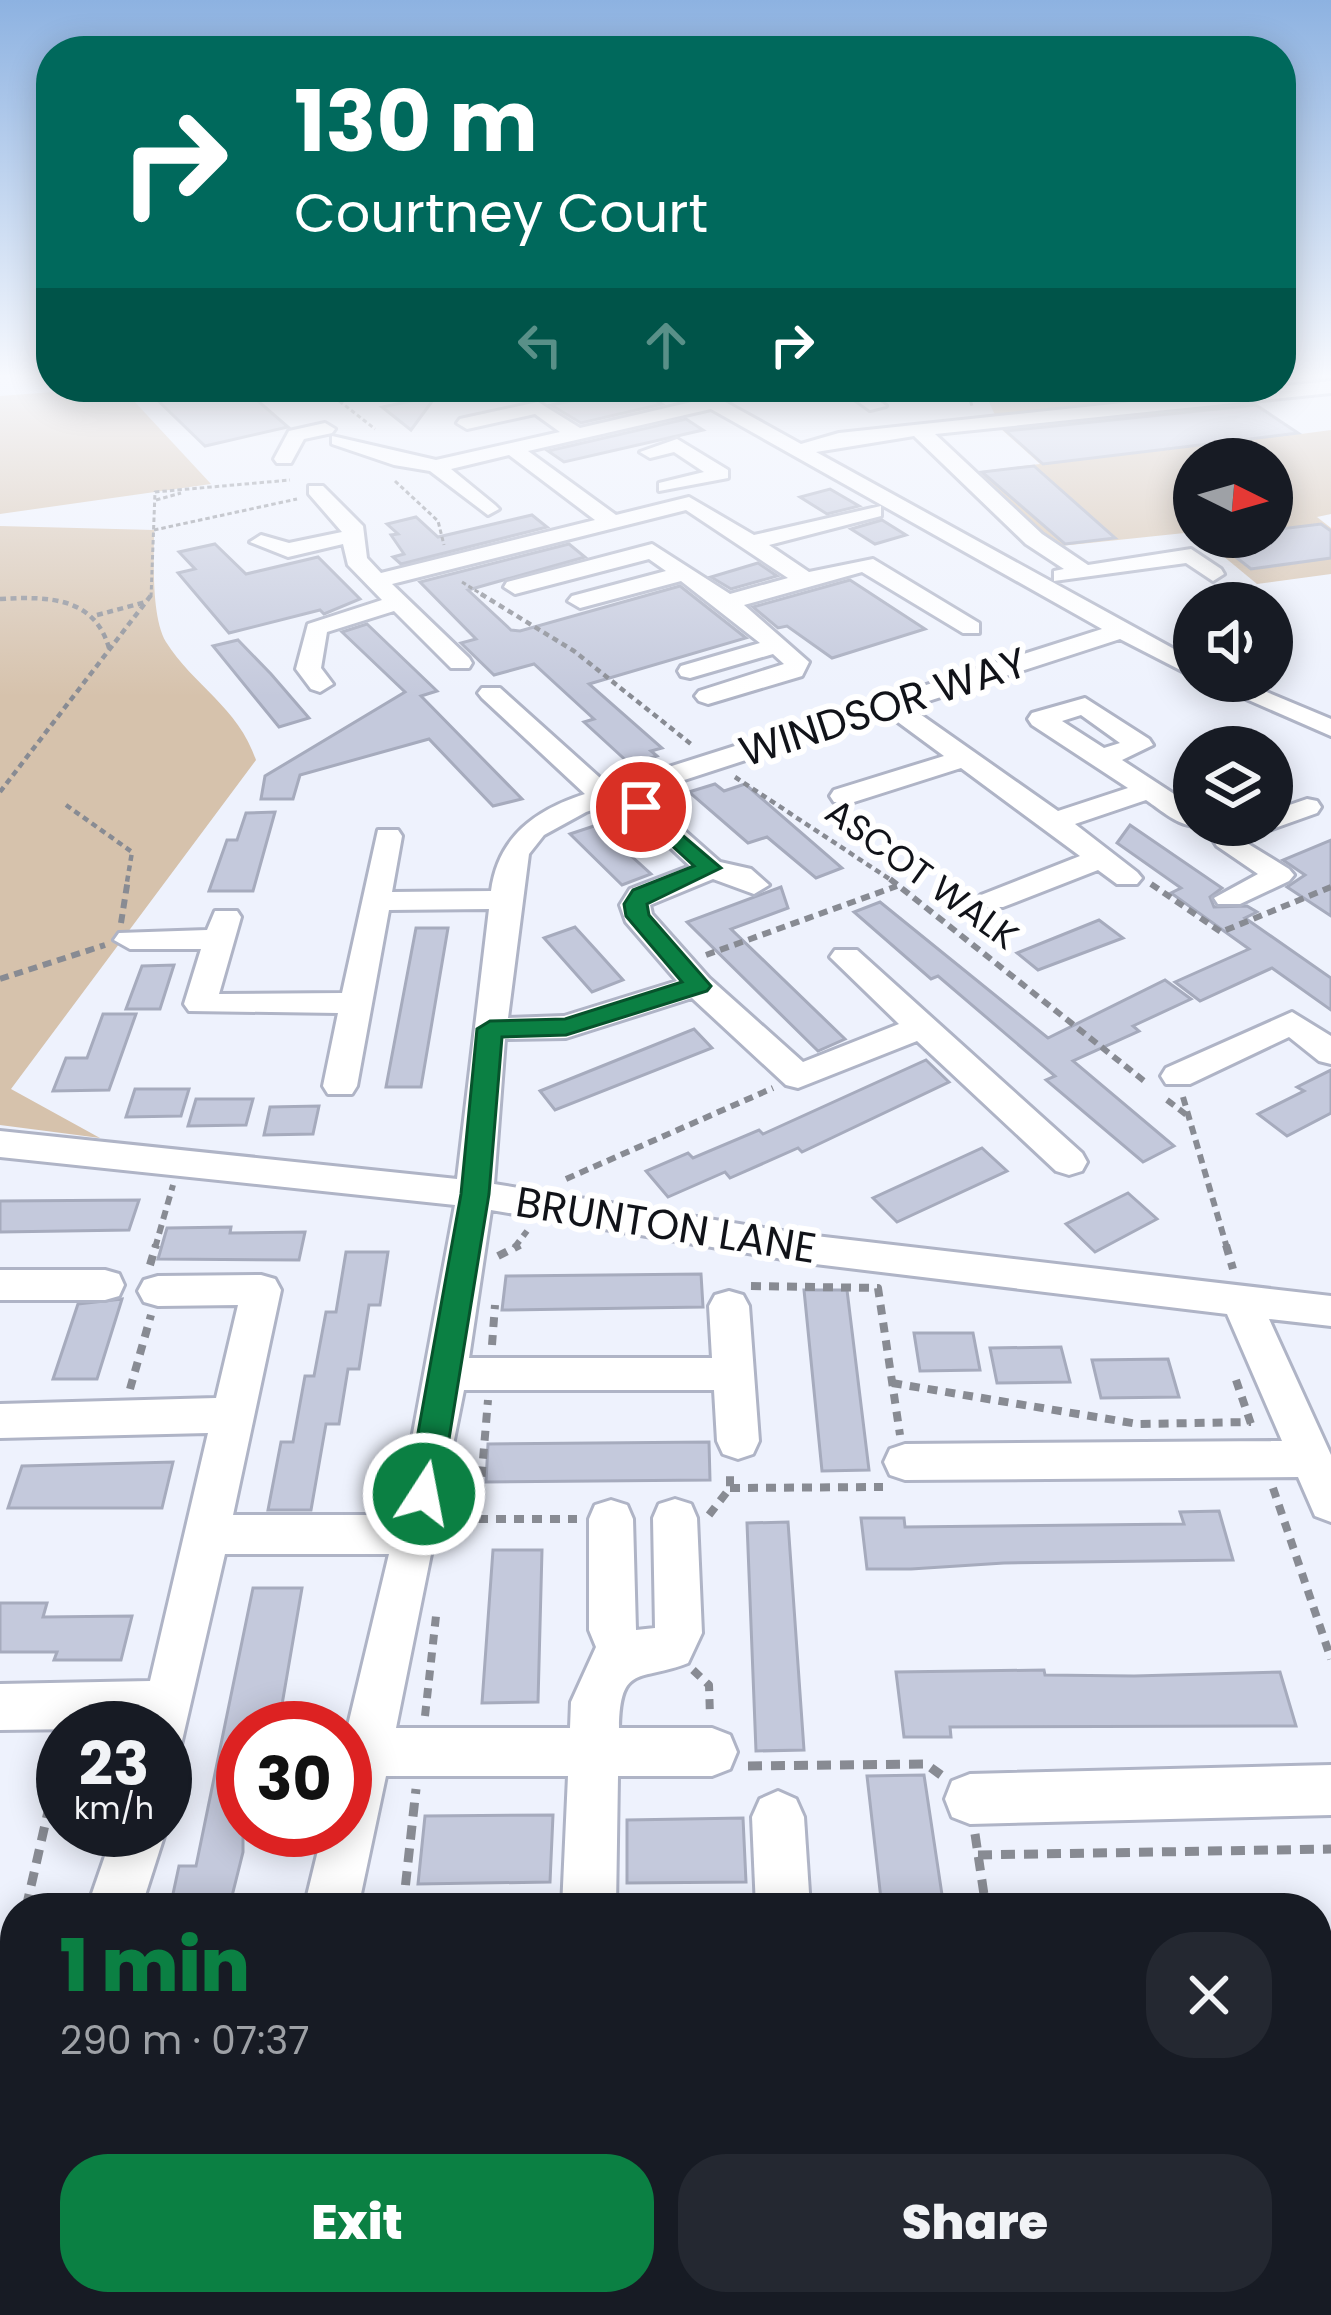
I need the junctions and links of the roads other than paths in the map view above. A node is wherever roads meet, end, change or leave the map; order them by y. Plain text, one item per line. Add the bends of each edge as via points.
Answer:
1 (455, 481) edge
2 (556, 481) edge
3 (659, 481) edge
4 (694, 481) edge
5 (851, 481) edge
6 (973, 481) edge
7 (314, 487) road end
8 (666, 488) junction
9 (689, 502) junction
10 (488, 508) dead end
11 (873, 511) dead end
12 (612, 522) junction
13 (352, 536) junction
14 (261, 542) dead end
15 (751, 543) junction
16 (674, 569) junction
17 (1085, 573) junction
18 (1213, 574) dead end
19 (804, 579) junction
20 (376, 581) junction
21 (1032, 581) junction
22 (515, 587) dead end
23 (580, 601) dead end
24 (727, 602) junction
25 (398, 603) junction
26 (971, 628) dead end
27 (1120, 631) junction
28 (786, 650) junction
29 (1173, 659) edge
30 (461, 662) dead end
31 (690, 671) dead end
32 (320, 683) dead end
33 (490, 693) dead end
34 (709, 696) dead end
35 (1268, 702) edge
36 (890, 704) junction
37 (1331, 728) edge
38 (962, 759) junction
39 (1098, 760) junction
40 (1149, 790) junction
41 (603, 796) junction
42 (844, 796) dead end
43 (1173, 805) edge
44 (641, 807) dead end
45 (1307, 807) dead end
46 (1293, 813) edge
47 (1054, 822) junction
48 (388, 836) dead end
49 (1236, 846) edge
50 (1101, 858) junction
51 (710, 868) junction
52 (1126, 878) road end
53 (754, 885) dead end
54 (1229, 898) dead end
55 (507, 900) junction
56 (375, 901) junction
57 (992, 901) dead end
58 (130, 940) dead end
59 (846, 957) dead end
60 (689, 975) junction
61 (356, 1003) junction
62 (922, 1027) junction
63 (490, 1029) junction
64 (1331, 1053) edge
65 (1178, 1076) road end
66 (340, 1086) dead end
67 (0, 1144) edge
68 (1069, 1162) dead end
69 (475, 1194) junction
70 (105, 1286) dead end
71 (158, 1291) dead end
72 (4, 1295) edge
73 (738, 1296) road end
74 (1242, 1302) junction
75 (1331, 1312) edge
76 (468, 1374) junction
77 (733, 1374) junction
78 (231, 1415) junction
79 (0, 1420) edge
80 (738, 1441) dead end
81 (1310, 1460) junction
82 (904, 1462) road end
83 (1331, 1503) edge
84 (675, 1518) dead end
85 (611, 1519) dead end
86 (206, 1535) junction
87 (430, 1542) junction
88 (622, 1654) junction
89 (170, 1701) edge
90 (0, 1707) edge
91 (36, 1709) edge
92 (594, 1726) junction
93 (372, 1738) edge
94 (712, 1751) road end
95 (372, 1752) edge
96 (1331, 1790) edge
97 (970, 1799) road end
98 (778, 1817) dead end
99 (131, 1857) edge
100 (343, 1857) edge
101 (119, 1893) edge
102 (335, 1893) edge
103 (589, 1893) edge
104 (781, 1893) edge

1 - 10 street
2 - 12 street
3 - 8 street
4 - 8 street
5 - 21 street
6 - 17 street via 1034,539
7 - 13 street via 348,521
8 - 9 street
9 - 12 street
9 - 15 street
11 - 15 street
12 - 20 street
13 - 14 street via 288,550
13 - 20 street via 356,560
15 - 19 street
16 - 22 street via 652,551
16 - 23 street
16 - 24 street
17 - 18 street via 1191,556
17 - 21 street
19 - 24 street
19 - 26 street via 865,564
20 - 25 street
21 - 27 street
24 - 28 street
25 - 30 street
25 - 32 street via 323,624 313,635 308,669
27 - 29 street
27 - 36 street, WINDSOR WAY
28 - 31 street
28 - 34 street via 797,662 793,670
33 - 41 street
35 - 37 street
36 - 38 street
36 - 41 street, WINDSOR WAY
38 - 42 street
38 - 47 street
39 - 39 street via 1041,719 1085,706 1140,745
39 - 40 street
40 - 43 street
40 - 47 street
41 - 55 street, WINDSOR WAY via 534,829 515,853
44 - 51 street
45 - 46 street
47 - 50 street
48 - 56 street
49 - 54 street via 1279,875
50 - 52 street
50 - 57 street
51 - 53 street via 740,872
51 - 60 street via 635,904
55 - 56 street
55 - 63 street, WINDSOR WAY
56 - 61 street
58 - 61 street via 223,928 200,1004
59 - 62 street
60 - 62 street via 798,1077
60 - 63 street via 566,1027
61 - 66 street
62 - 68 street
63 - 69 street, WINDSOR WAY
64 - 65 street via 1292,1023
67 - 69 street, BRUNTON LANE
69 - 74 street, BRUNTON LANE via 807,1250
69 - 76 street, WINDSOR WAY
70 - 72 street
71 - 78 street via 261,1289
73 - 77 street
74 - 75 street, BRUNTON LANE
74 - 81 street
76 - 77 street
76 - 87 street, WINDSOR WAY
77 - 80 street
78 - 79 street
78 - 86 street
81 - 82 street via 1257,1441
81 - 83 street
84 - 88 street via 679,1633 671,1648
85 - 88 street via 612,1630
86 - 87 street
86 - 89 street
87 - 93 street, WINDSOR WAY
88 - 92 street via 608,1669
90 - 91 street
92 - 94 street
92 - 95 street
92 - 103 street
96 - 97 street
98 - 104 street
99 - 101 street
100 - 102 street, WINDSOR WAY

